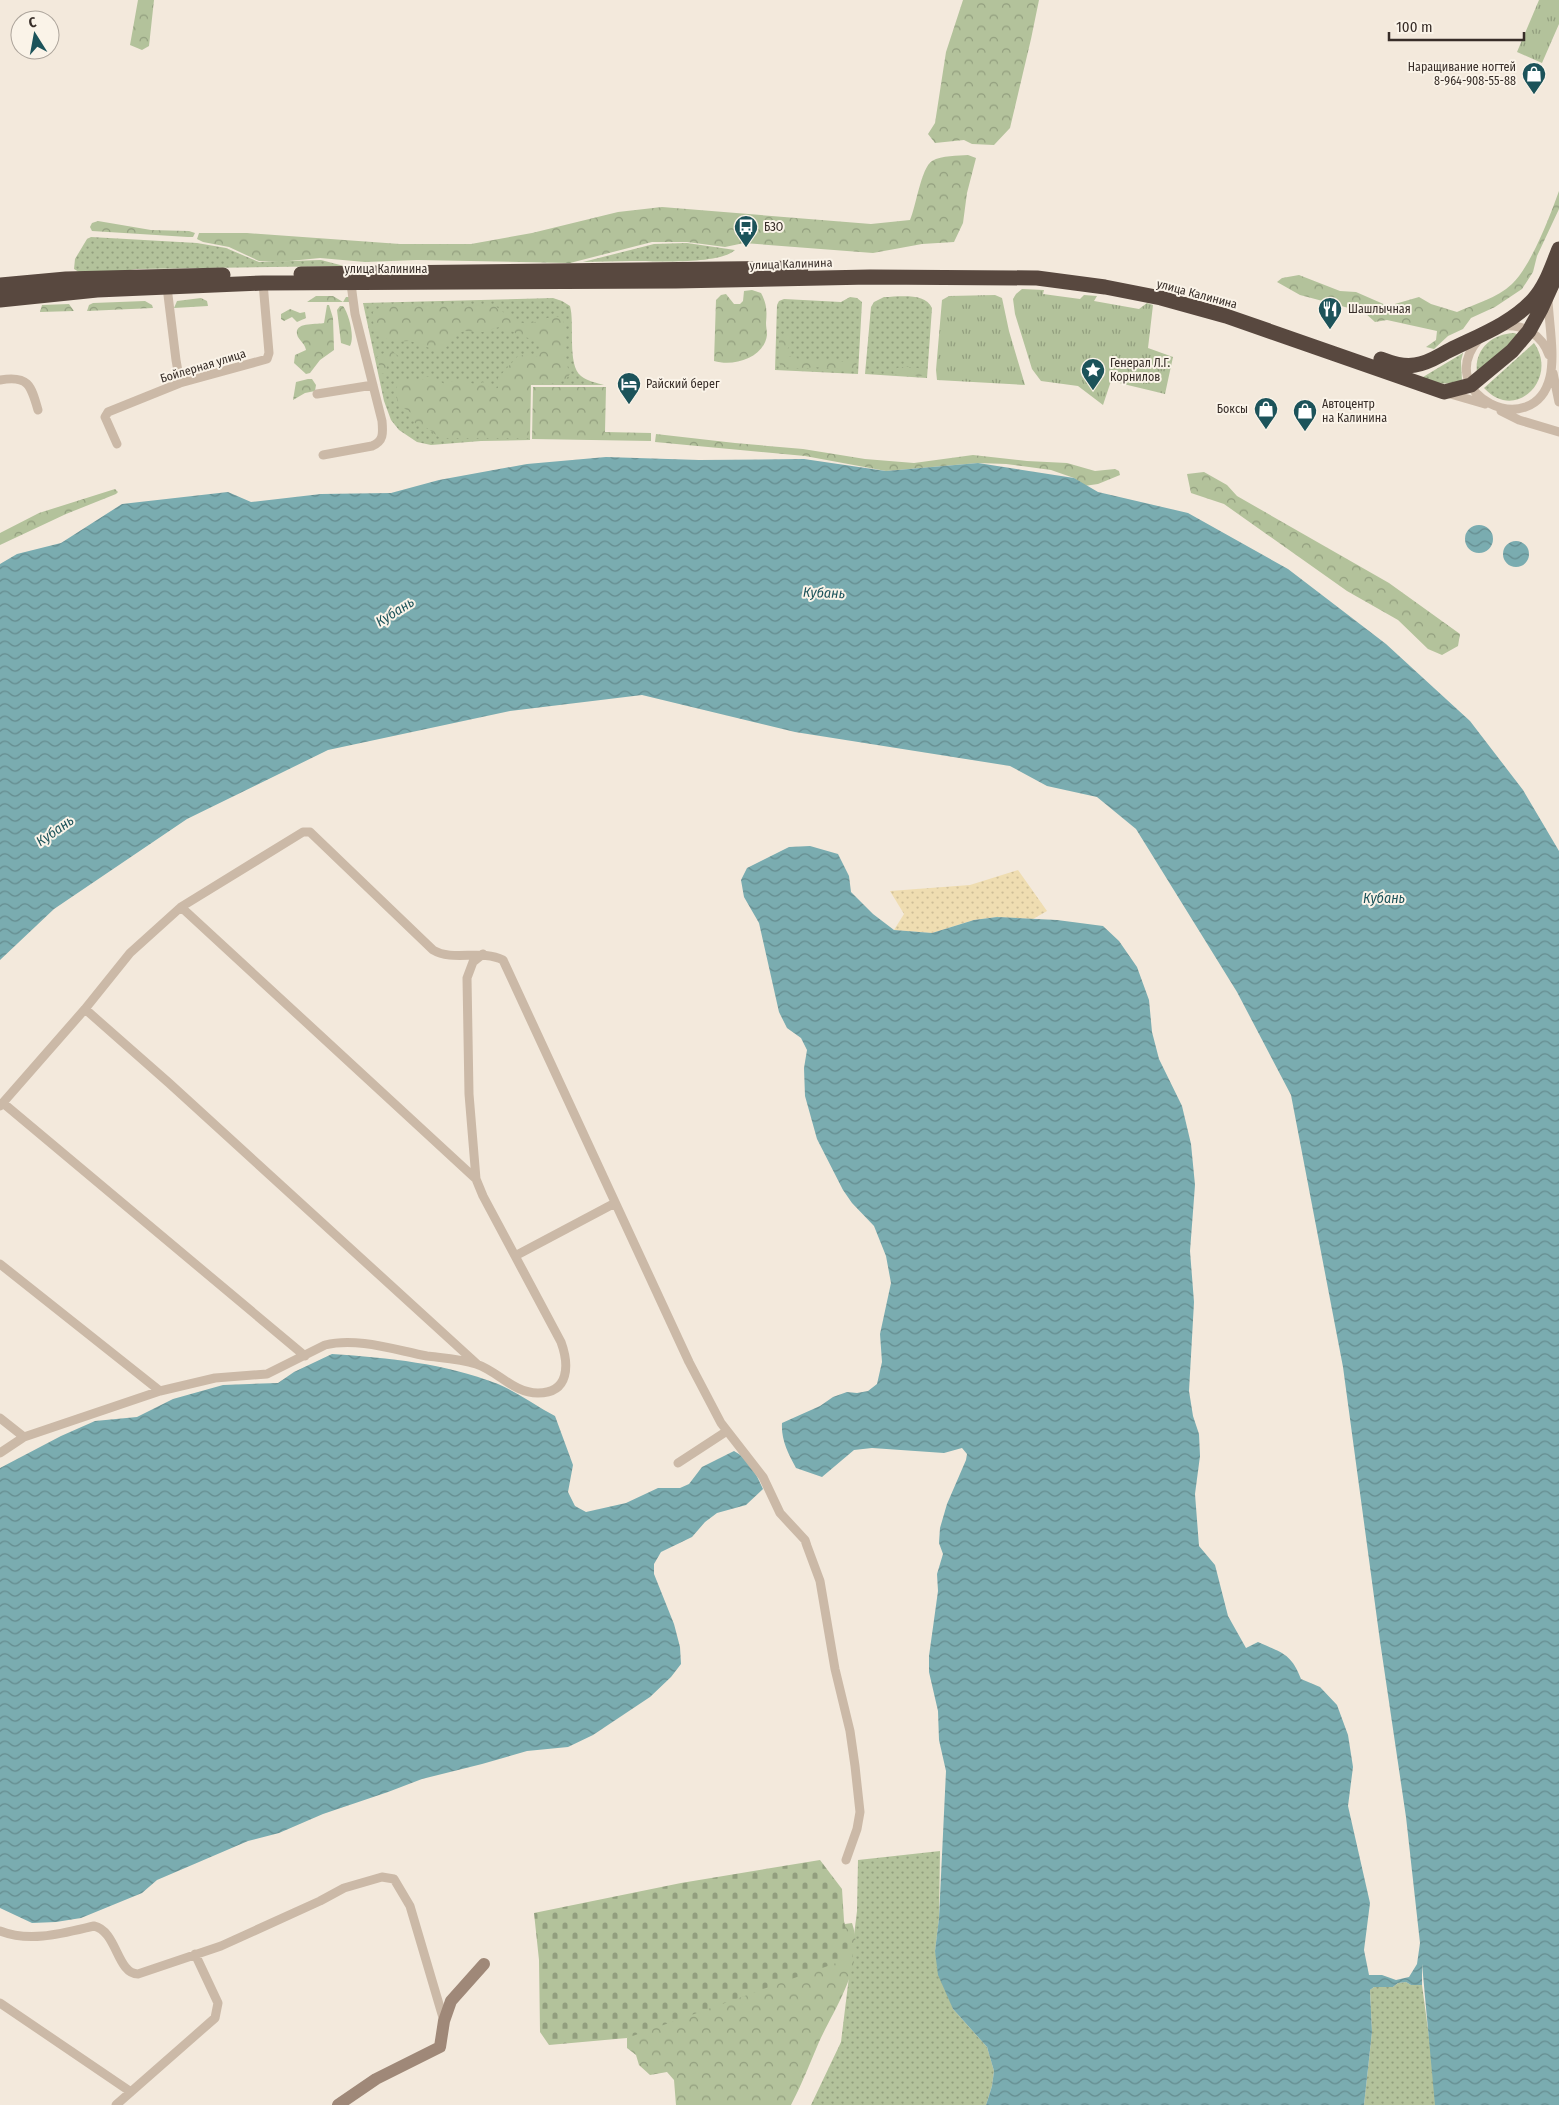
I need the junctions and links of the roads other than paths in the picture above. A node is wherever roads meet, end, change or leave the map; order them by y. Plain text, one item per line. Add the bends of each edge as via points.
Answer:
1 (1559, 248) edge
2 (1554, 274) edge
3 (263, 283) junction
4 (351, 284) junction
5 (0, 285) edge
6 (167, 288) junction
7 (1548, 295) junction
8 (0, 300) edge
9 (1529, 331) junction
10 (1488, 332) junction
11 (1551, 364) junction
12 (0, 380) edge
13 (180, 383) junction
14 (1471, 384) junction
15 (373, 385) junction
16 (1444, 392) junction
17 (316, 394) dead end
18 (1559, 402) edge
19 (1492, 406) junction
20 (38, 410) dead end
21 (1559, 432) edge
22 (118, 444) dead end
23 (322, 455) dead end
24 (181, 907) junction
25 (483, 954) junction
26 (85, 1009) junction
27 (1, 1105) edge
28 (476, 1179) junction
29 (615, 1203) junction
30 (515, 1256) junction
31 (0, 1264) edge
32 (305, 1356) junction
33 (477, 1364) junction
34 (160, 1391) junction
35 (0, 1418) edge
36 (728, 1431) junction
37 (24, 1437) junction
38 (0, 1453) edge
39 (678, 1463) dead end
40 (846, 1860) dead end
41 (0, 1931) edge
42 (195, 1954) junction
43 (484, 1964) dead end
44 (0, 2003) edge
45 (444, 2021) junction
46 (131, 2092) junction
47 (116, 2105) edge
48 (338, 2105) edge

1 - 2 highway
2 - 7 highway
2 - 10 highway, улица Калинина via 1528,305
3 - 4 highway, улица Калинина
3 - 6 highway, улица Калинина
3 - 13 street, Бойлерная улица via 267,359
4 - 15 street
4 - 16 highway, улица Калинина via 1037,278 1161,298
5 - 10 highway, улица Калинина via 93,278 470,271 871,267 1038,270 1163,289 1398,365 1427,362
6 - 8 highway, улица Калинина via 71,291
6 - 13 street
7 - 9 highway
7 - 11 street
9 - 10 street via 1509,326
9 - 11 street via 1543,343
9 - 14 highway via 1512,351
10 - 14 street via 1474,344 1469,355 1467,372
11 - 18 street
11 - 19 street via 1547,386 1535,401 1514,410
12 - 20 street via 18,378 25,382 33,393
13 - 22 street, Бойлерная улица via 108,412 105,417
14 - 16 highway
14 - 19 street via 1479,397
15 - 17 street
15 - 23 street via 382,421 382,438 378,444
16 - 19 street, улица Калинина
19 - 21 street, улица Калинина via 1519,420
24 - 25 street via 307,831 433,950 446,954
24 - 26 street via 130,953
24 - 28 street
25 - 28 street via 473,962 467,978 469,1094
25 - 29 street via 503,960
26 - 27 street
26 - 33 street
27 - 32 street
28 - 30 street
29 - 30 street
29 - 36 street via 689,1362
30 - 33 street via 561,1342 566,1355 566,1373 553,1390 536,1393 519,1389
31 - 34 street
32 - 33 street via 325,1345 340,1342
32 - 34 street via 267,1374 215,1378
34 - 37 street
35 - 37 street
36 - 39 street
36 - 40 street via 763,1477 780,1514 805,1540 820,1582 850,1731 860,1812
37 - 38 street
41 - 42 street via 36,1937 94,1926 101,1928 127,1970 133,1974
42 - 45 street via 221,1946 344,1888 382,1877 394,1879 410,1906
42 - 46 street via 218,2003 215,2018
43 - 45 street via 451,2001
44 - 46 street
45 - 48 street via 440,2048 376,2079
46 - 47 street

